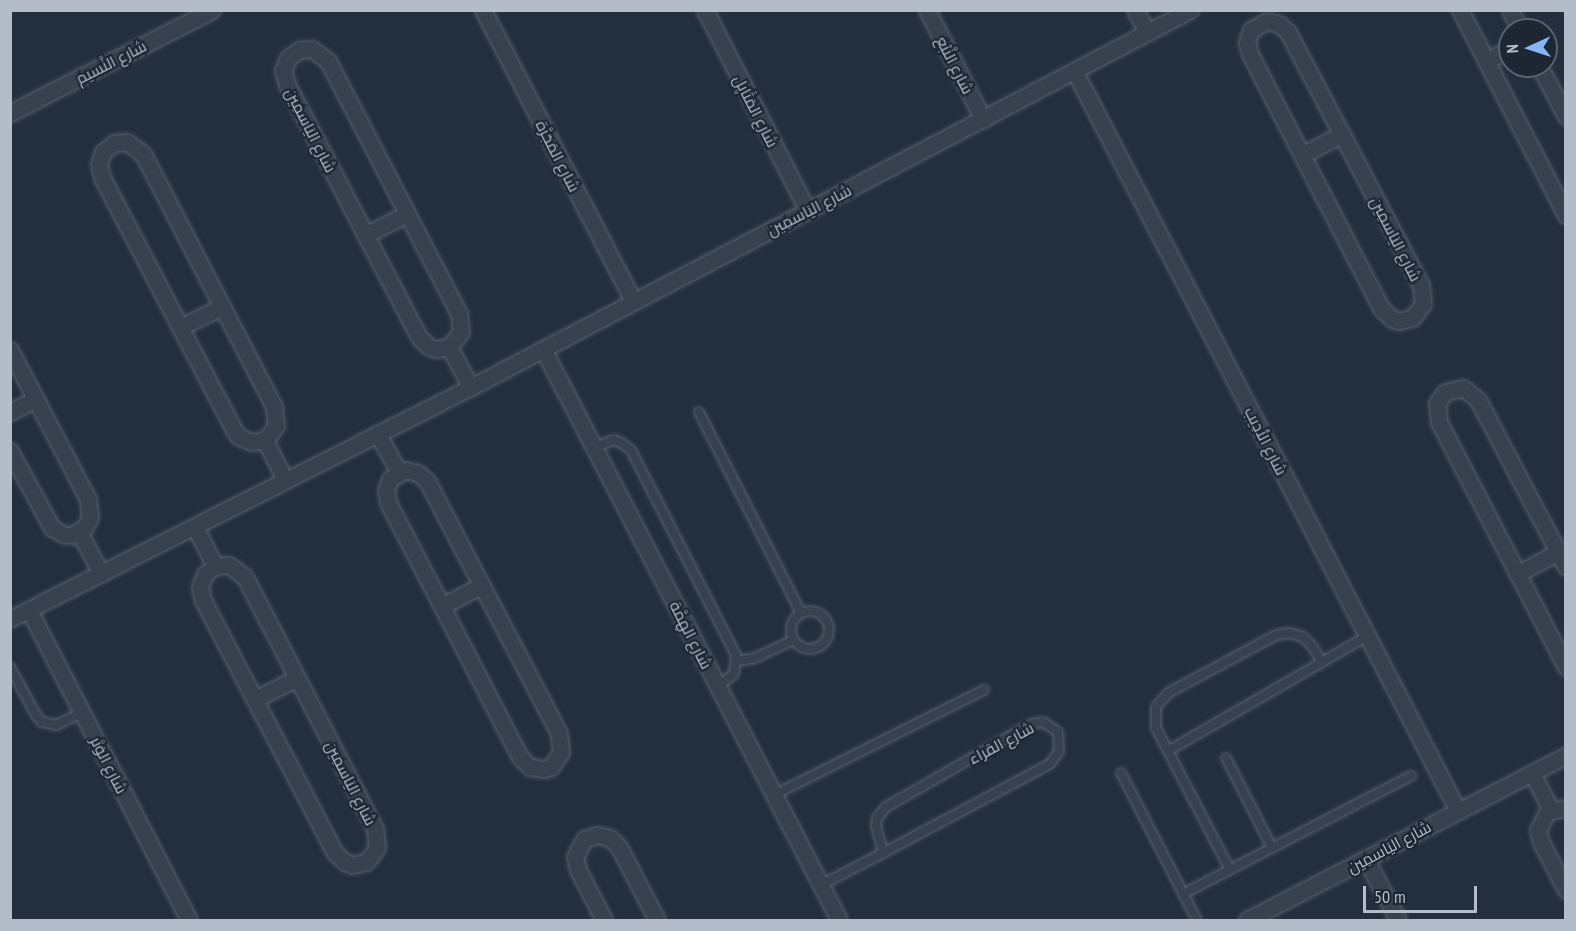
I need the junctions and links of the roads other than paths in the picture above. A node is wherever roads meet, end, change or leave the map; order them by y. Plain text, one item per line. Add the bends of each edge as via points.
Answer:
1 (212, 10) edge
2 (483, 10) edge
3 (705, 10) edge
4 (927, 10) edge
5 (1135, 10) edge
6 (1190, 10) edge
7 (1460, 10) edge
8 (1256, 17) edge
9 (1148, 33) junction
10 (1498, 55) edge
11 (1486, 61) junction
12 (1075, 72) junction
13 (1545, 78) edge
14 (10, 113) edge
15 (1566, 116) edge
16 (983, 119) junction
17 (1342, 134) junction
18 (1302, 155) junction
19 (808, 211) junction
20 (407, 214) junction
21 (1566, 215) edge
22 (365, 235) junction
23 (633, 301) junction
24 (222, 307) junction
25 (180, 327) junction
26 (449, 347) junction
27 (543, 349) junction
28 (10, 350) edge
29 (471, 387) junction
30 (36, 399) junction
31 (699, 411) dead end
32 (10, 412) edge
33 (378, 435) junction
34 (265, 440) junction
35 (594, 448) junction
36 (10, 451) edge
37 (399, 472) junction
38 (285, 480) junction
39 (195, 527) junction
40 (79, 532) junction
41 (1558, 552) junction
42 (215, 566) junction
43 (1566, 567) edge
44 (101, 573) junction
45 (1517, 574) junction
46 (482, 585) junction
47 (442, 606) junction
48 (29, 610) junction
49 (801, 613) junction
50 (10, 619) edge
51 (1367, 636) junction
52 (793, 640) junction
53 (737, 661) junction
54 (1322, 662) junction
55 (10, 667) edge
56 (1566, 667) edge
57 (297, 678) junction
58 (718, 686) junction
59 (984, 690) dead end
60 (255, 699) junction
61 (82, 713) junction
62 (1168, 751) junction
63 (1566, 755) edge
64 (1226, 758) dead end
65 (1121, 773) dead end
66 (1532, 774) junction
67 (1411, 776) dead end
68 (774, 795) junction
69 (1558, 809) edge
70 (1458, 811) junction
71 (1272, 848) junction
72 (883, 853) junction
73 (1366, 859) junction
74 (1230, 870) junction
75 (821, 885) junction
76 (1566, 890) edge
77 (1183, 894) junction
78 (189, 921) edge
79 (604, 921) edge
80 (657, 921) edge
81 (839, 921) edge
82 (1197, 921) edge
83 (1247, 921) edge
84 (1398, 921) edge

1 - 14 street, شارع النَّسيم
2 - 23 street, شارع المَجَرَّة
3 - 19 street, شارع المَثَايِل
4 - 16 street, شارع النَّبْع
5 - 9 street
6 - 9 street, شارع اليَاسمِين
7 - 11 street
8 - 17 street, شارع اليَاسمِين via 1274,21 1288,32
8 - 18 street, شارع اليَاسمِين via 1248,35 1248,48
9 - 12 street, شارع اليَاسمِين
10 - 11 street
11 - 21 street
12 - 16 street, شارع اليَاسمِين
12 - 51 street, شارع الأَدِيب
13 - 15 street
16 - 19 street, شارع اليَاسمِين
17 - 18 street
17 - 18 street, شارع اليَاسمِين via 1421,285 1423,304 1412,318 1391,318 1381,308
19 - 23 street, شارع اليَاسمِين
20 - 22 street
20 - 22 street, شارع اليَاسمِين via 328,61 312,49 299,50 285,64 284,78
20 - 26 street, شارع اليَاسمِين via 459,314 460,332
22 - 26 street, شارع اليَاسمِين via 423,343 436,349
23 - 27 street, شارع اليَاسمِين
24 - 25 street
24 - 25 street via 143,154 127,142 114,143 100,158 102,177
24 - 34 street via 274,407 276,426
25 - 34 street via 238,436 251,442
26 - 29 street
27 - 29 street, شارع اليَاسمِين
27 - 35 street, شارع الهِمَّة
28 - 30 street
29 - 33 street, شارع اليَاسمِين
30 - 32 street
30 - 40 street via 88,499 90,518
31 - 49 lane
33 - 37 street
33 - 38 street, شارع اليَاسمِين
34 - 38 street
35 - 53 lane via 613,440 631,450
35 - 58 street, شارع الهِمَّة
36 - 40 street via 52,528 65,535
37 - 46 street via 412,470 423,476
37 - 47 street via 387,484 386,497
38 - 39 street, شارع اليَاسمِين
39 - 42 street
39 - 44 street, شارع اليَاسمِين
40 - 44 street
41 - 43 street
41 - 45 street
41 - 45 street via 1478,400 1469,391 1450,389 1437,403 1436,416
42 - 57 street, شارع اليَاسمِين via 229,565 245,577
42 - 60 street, شارع اليَاسمِين via 201,580 201,594
44 - 48 street, شارع اليَاسمِين
45 - 56 street
46 - 47 street
46 - 47 street via 560,734 561,752 551,767 530,767 520,757
48 - 50 street, شارع اليَاسمِين
48 - 61 street, شارع الوَتَر
49 - 52 lane via 792,621
49 - 52 lane via 820,614 828,623 828,636 821,646 809,650
51 - 54 lane
51 - 70 street, شارع الأَدِيب
52 - 53 lane via 755,658
53 - 58 lane via 732,677
54 - 62 lane
54 - 62 lane via 1308,641 1297,634 1283,633 1168,693 1156,707 1154,721
55 - 61 lane via 42,722 56,725
57 - 60 street
57 - 60 street, شارع اليَاسمِين via 375,830 377,848 366,862 345,862 335,853
58 - 68 street, شارع الهِمَّة
59 - 68 lane
61 - 78 street, شارع الوَتَر
62 - 74 lane
63 - 66 street, شارع اليَاسمِين
64 - 71 lane
65 - 77 lane
66 - 69 street
66 - 70 street, شارع اليَاسمِين
67 - 71 lane
68 - 75 street, شارع الهِمَّة
69 - 76 street via 1539,823 1538,836
70 - 73 street, شارع اليَاسمِين
71 - 74 lane
72 - 72 lane, شارع القراء via 1050,764 1059,751 1058,732 1042,722 1031,724 886,807 876,826
72 - 75 lane, شارع القراء
73 - 83 street, شارع اليَاسمِين
73 - 84 street
74 - 77 lane
75 - 81 street, شارع الهِمَّة
77 - 82 lane
79 - 80 street via 575,864 579,844 597,834 610,837 619,847

